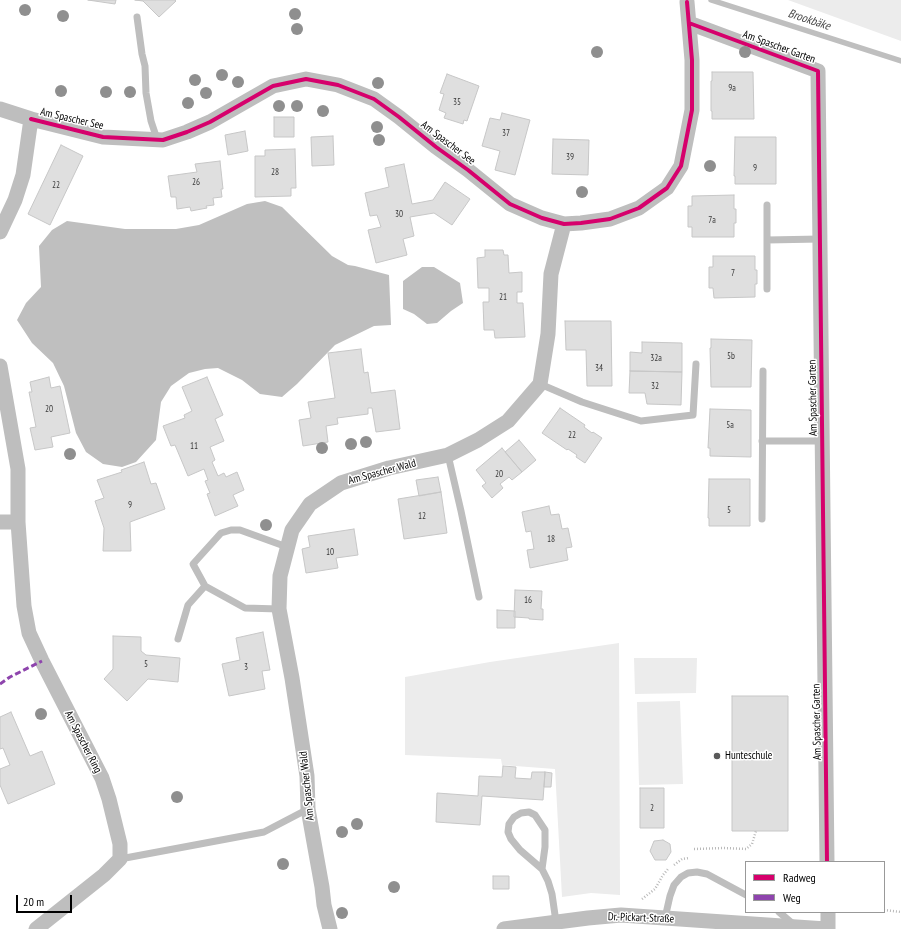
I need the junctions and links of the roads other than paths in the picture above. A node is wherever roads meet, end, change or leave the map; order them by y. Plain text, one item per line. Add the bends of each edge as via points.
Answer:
1 (687, 1) edge
2 (137, 17) dead end
3 (689, 23) junction
4 (0, 109) edge
5 (31, 119) junction
6 (157, 139) junction
7 (766, 205) dead end
8 (564, 224) junction
9 (0, 232) edge
10 (820, 239) junction
11 (767, 240) junction
12 (767, 289) dead end
13 (696, 364) dead end
14 (0, 366) edge
15 (763, 371) dead end
16 (540, 384) junction
17 (762, 441) junction
18 (822, 441) junction
19 (448, 456) junction
20 (762, 519) dead end
21 (0, 522) edge
22 (18, 522) junction
23 (287, 547) junction
24 (205, 586) junction
25 (479, 597) dead end
26 (279, 609) junction
27 (178, 639) dead end
28 (308, 809) junction
29 (120, 859) junction
30 (828, 861) edge
31 (542, 869) junction
32 (745, 894) edge
33 (780, 913) edge
34 (828, 913) edge
35 (665, 918) junction
36 (556, 922) junction
37 (620, 922) edge
38 (796, 927) junction
39 (36, 929) edge
40 (330, 929) edge
41 (504, 929) edge
42 (827, 929) edge

1 - 3 street, Am Spascher See
2 - 6 lane via 145,66 146,93
3 - 8 street, Am Spascher See via 692,110 681,166 667,188 639,208 610,219
3 - 10 street, Am Spascher Garten via 818,71
4 - 5 street, Am Spascher See
5 - 6 street, Am Spascher See via 103,137
5 - 9 street, Am Spascher See via 23,175
6 - 8 street, Am Spascher See via 163,140 210,122 273,86 306,79 338,85 374,99 510,204 542,218
7 - 11 lane
8 - 16 street via 552,274 548,334
10 - 11 lane
10 - 18 street, Am Spascher Garten
11 - 12 lane
13 - 16 lane via 693,415 642,421 582,402
14 - 22 street via 18,469
15 - 17 lane
16 - 19 street, Am Spascher Wald via 508,421
17 - 18 lane
17 - 20 lane
18 - 30 street, Am Spascher Garten
19 - 23 street, Am Spascher Wald via 389,468 341,483 310,504 292,530
19 - 25 lane
21 - 22 street
22 - 29 street, Am Spascher Ring via 24,606 29,633 102,778 120,844
23 - 24 lane via 240,530 221,533 193,564
23 - 26 street, Am Spascher Wald via 280,576
24 - 26 lane via 245,608
24 - 27 lane via 188,605
26 - 28 street, Am Spascher Wald via 307,776
28 - 29 lane via 264,832
28 - 40 street, Am Spascher Wald
29 - 39 street via 104,875
31 - 31 lane via 545,830 535,815 529,812 521,813 509,824 510,839
31 - 36 lane via 552,894
32 - 35 lane via 707,874 688,873 674,885
33 - 38 lane
34 - 42 street
35 - 37 street, Dr.-Pickart-Straße
35 - 38 street, Dr.-Pickart-Straße
36 - 37 street, Dr.-Pickart-Straße
36 - 41 street, Dr.-Pickart-Straße
38 - 42 street, Dr.-Pickart-Straße

